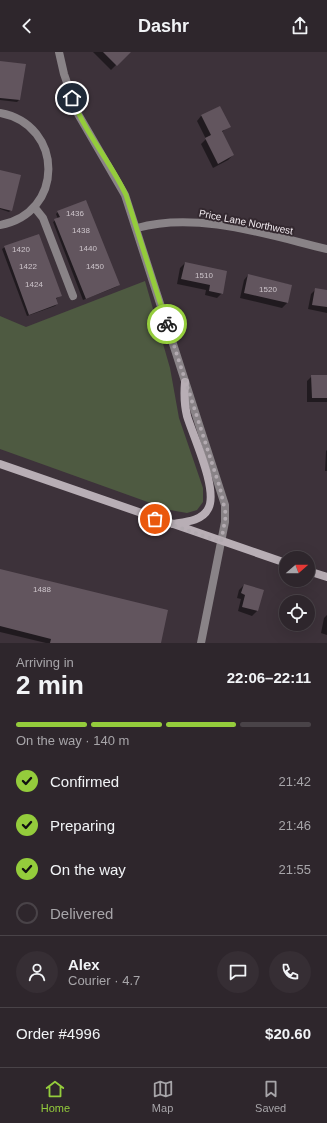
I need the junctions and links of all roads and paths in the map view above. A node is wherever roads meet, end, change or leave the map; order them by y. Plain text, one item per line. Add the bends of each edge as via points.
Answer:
1 (59, 52) edge
2 (0, 113) edge
3 (35, 208) junction
4 (0, 225) edge
5 (136, 228) junction
6 (327, 249) edge
7 (73, 296) dead end
8 (185, 382) junction
9 (0, 464) edge
10 (170, 524) junction
11 (221, 542) junction
12 (279, 562) edge
13 (315, 573) edge
14 (327, 577) edge
15 (201, 643) edge

1 - 5 street via 78,114 119,182
2 - 3 street via 26,123 39,136 46,150 48,180
3 - 4 street via 15,221
3 - 7 street via 43,218
5 - 6 street, Price Lane Northwest via 194,222 249,231
5 - 8 street
8 - 10 main road via 184,401 207,476 211,504 208,511 197,519
8 - 11 street via 225,506
9 - 10 main road
10 - 11 main road
11 - 12 main road
11 - 15 street
13 - 14 main road

